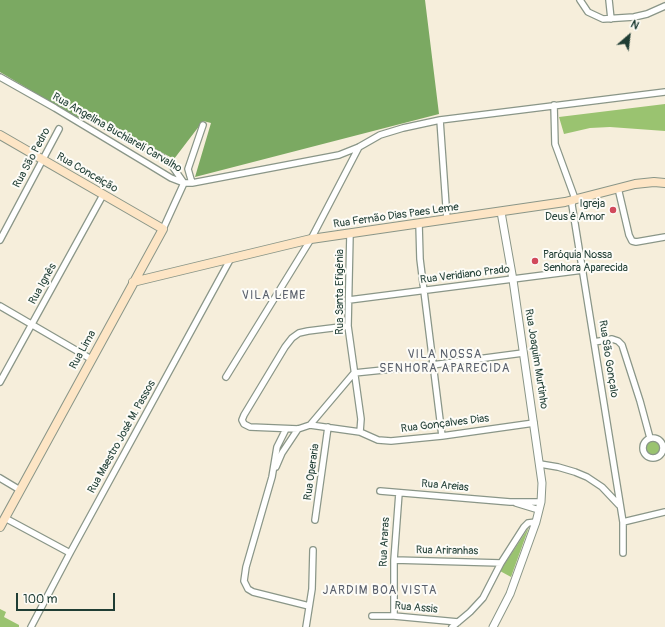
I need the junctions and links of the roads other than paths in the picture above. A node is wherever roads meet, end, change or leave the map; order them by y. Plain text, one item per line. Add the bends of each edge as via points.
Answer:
1 (580, 0) edge
2 (609, 0) edge
3 (665, 6) edge
4 (611, 19) junction
5 (0, 77) edge
6 (665, 92) edge
7 (554, 106) junction
8 (89, 117) dead end
9 (440, 120) junction
10 (204, 125) dead end
11 (59, 129) dead end
12 (0, 135) edge
13 (359, 147) junction
14 (43, 160) junction
15 (184, 183) junction
16 (192, 183) junction
17 (665, 183) edge
18 (618, 188) junction
19 (103, 195) junction
20 (573, 200) junction
21 (501, 212) junction
22 (447, 220) junction
23 (419, 224) junction
24 (163, 229) junction
25 (350, 234) junction
26 (665, 237) edge
27 (312, 239) junction
28 (0, 240) edge
29 (231, 258) junction
30 (583, 270) junction
31 (512, 280) junction
32 (133, 282) junction
33 (424, 290) junction
34 (348, 300) junction
35 (0, 306) edge
36 (32, 325) junction
37 (348, 326) junction
38 (594, 342) junction
39 (523, 353) junction
40 (91, 359) junction
41 (432, 365) junction
42 (354, 373) junction
43 (226, 377) dead end
44 (0, 382) edge
45 (534, 423) junction
46 (310, 425) junction
47 (328, 428) junction
48 (286, 429) junction
49 (298, 429) junction
50 (360, 432) junction
51 (442, 436) junction
52 (650, 438) dead end
53 (540, 464) junction
54 (272, 477) junction
55 (0, 478) edge
56 (20, 490) junction
57 (380, 491) dead end
58 (399, 493) junction
59 (510, 502) junction
60 (541, 502) junction
61 (620, 505) junction
62 (539, 510) junction
63 (665, 512) edge
64 (5, 518) junction
65 (315, 520) dead end
66 (536, 522) junction
67 (623, 522) junction
68 (0, 528) edge
69 (313, 550) dead end
70 (70, 553) junction
71 (623, 553) dead end
72 (394, 560) junction
73 (501, 563) junction
74 (309, 606) junction
75 (372, 616) dead end
76 (394, 616) junction
77 (458, 622) junction
78 (31, 627) edge
79 (306, 627) edge
80 (452, 627) edge
81 (493, 627) edge

1 - 4 street via 583,7 592,15
2 - 4 street
3 - 4 street via 647,14
5 - 15 street, Rua Angelina Buchiareli Carvalho via 171,178
6 - 7 street
7 - 9 street
7 - 20 street, Rua São Gonçalo via 555,144 574,196
8 - 15 street, Rua Angelina Buchiareli Carvalho via 160,156 170,163
9 - 13 street via 380,135
9 - 22 street
10 - 16 street via 188,169
11 - 14 street, Rua São Pedro
12 - 14 main road, Rua Conceição
13 - 16 street via 339,155
13 - 27 street
14 - 19 main road, Rua Conceição
14 - 28 street, Rua São Pedro
15 - 16 street
15 - 24 street, Rua Lima
17 - 18 main road, Rua Fernão Dias Paes Leme
18 - 20 main road, Rua Fernão Dias Paes Leme
18 - 26 street via 632,241
19 - 24 main road, Rua Conceição
19 - 36 street, Rua Ignês
20 - 21 main road, Rua Fernão Dias Paes Leme
20 - 30 street, Rua São Gonçalo
21 - 22 main road, Rua Fernão Dias Paes Leme
21 - 31 street, Rua Joaquim Murtinho
22 - 23 main road, Rua Fernão Dias Paes Leme
23 - 25 main road, Rua Fernão Dias Paes Leme
23 - 33 street
24 - 32 main road, Rua Lima
25 - 27 main road, Rua Fernão Dias Paes Leme
25 - 34 street, Rua Santa Efigênia
27 - 29 main road, Rua Fernão Dias Paes Leme
27 - 43 street
29 - 32 main road, Rua Fernão Dias Paes Leme
29 - 70 street, Rua Maestro José M. Passos
30 - 31 street, Rua Veridiano Prado
30 - 38 street, Rua São Gonçalo
31 - 33 street, Rua Veridiano Prado
31 - 39 street, Rua Joaquim Murtinho
32 - 40 main road, Rua Lima
33 - 34 street, Rua Veridiano Prado
33 - 41 street
34 - 37 street, Rua Santa Efigênia
35 - 36 street
36 - 40 street
36 - 44 street, Rua Ignês
37 - 42 street, Rua Santa Efigênia
37 - 48 street via 308,331 292,338 242,420 246,426
38 - 52 street via 612,339 622,345
38 - 61 street, Rua São Gonçalo
39 - 41 street
39 - 45 street, Rua Joaquim Murtinho
40 - 56 main road, Rua Lima
41 - 42 street
41 - 51 street
42 - 46 street
42 - 50 street, Rua Santa Efigênia via 361,419
45 - 51 street, Rua Gonçalves Dias
45 - 53 street, Rua Joaquim Murtinho
46 - 47 street, Rua Gonçalves Dias
46 - 49 street
47 - 50 street, Rua Gonçalves Dias
47 - 65 street, Rua Operaria
48 - 49 street
48 - 54 street via 277,447
49 - 54 street via 282,453
50 - 51 street, Rua Gonçalves Dias via 378,440 391,441
53 - 60 street, Rua Joaquim Murtinho
53 - 61 street via 587,477 602,487
54 - 74 street via 244,581 253,592
55 - 56 street
56 - 64 main road, Rua Lima
57 - 58 street, Rua Areias
58 - 59 street, Rua Areias
58 - 72 street, Rua Araras
59 - 60 street
59 - 62 street
60 - 62 street, Rua Joaquim Murtinho
61 - 67 street, Rua São Gonçalo
62 - 66 street, Rua Joaquim Murtinho
63 - 67 street
64 - 68 main road, Rua Lima
64 - 70 street
66 - 73 street via 528,523 524,527
66 - 81 street, Rua Joaquim Murtinho via 510,594
67 - 71 street, Rua São Gonçalo
69 - 74 street
70 - 78 street, Rua Maestro José M. Passos
72 - 73 street, Rua Ariranhas
72 - 76 street, Rua Araras
73 - 77 street via 483,598
74 - 79 street
75 - 76 street, Rua Assis
76 - 77 street, Rua Assis
77 - 80 street

